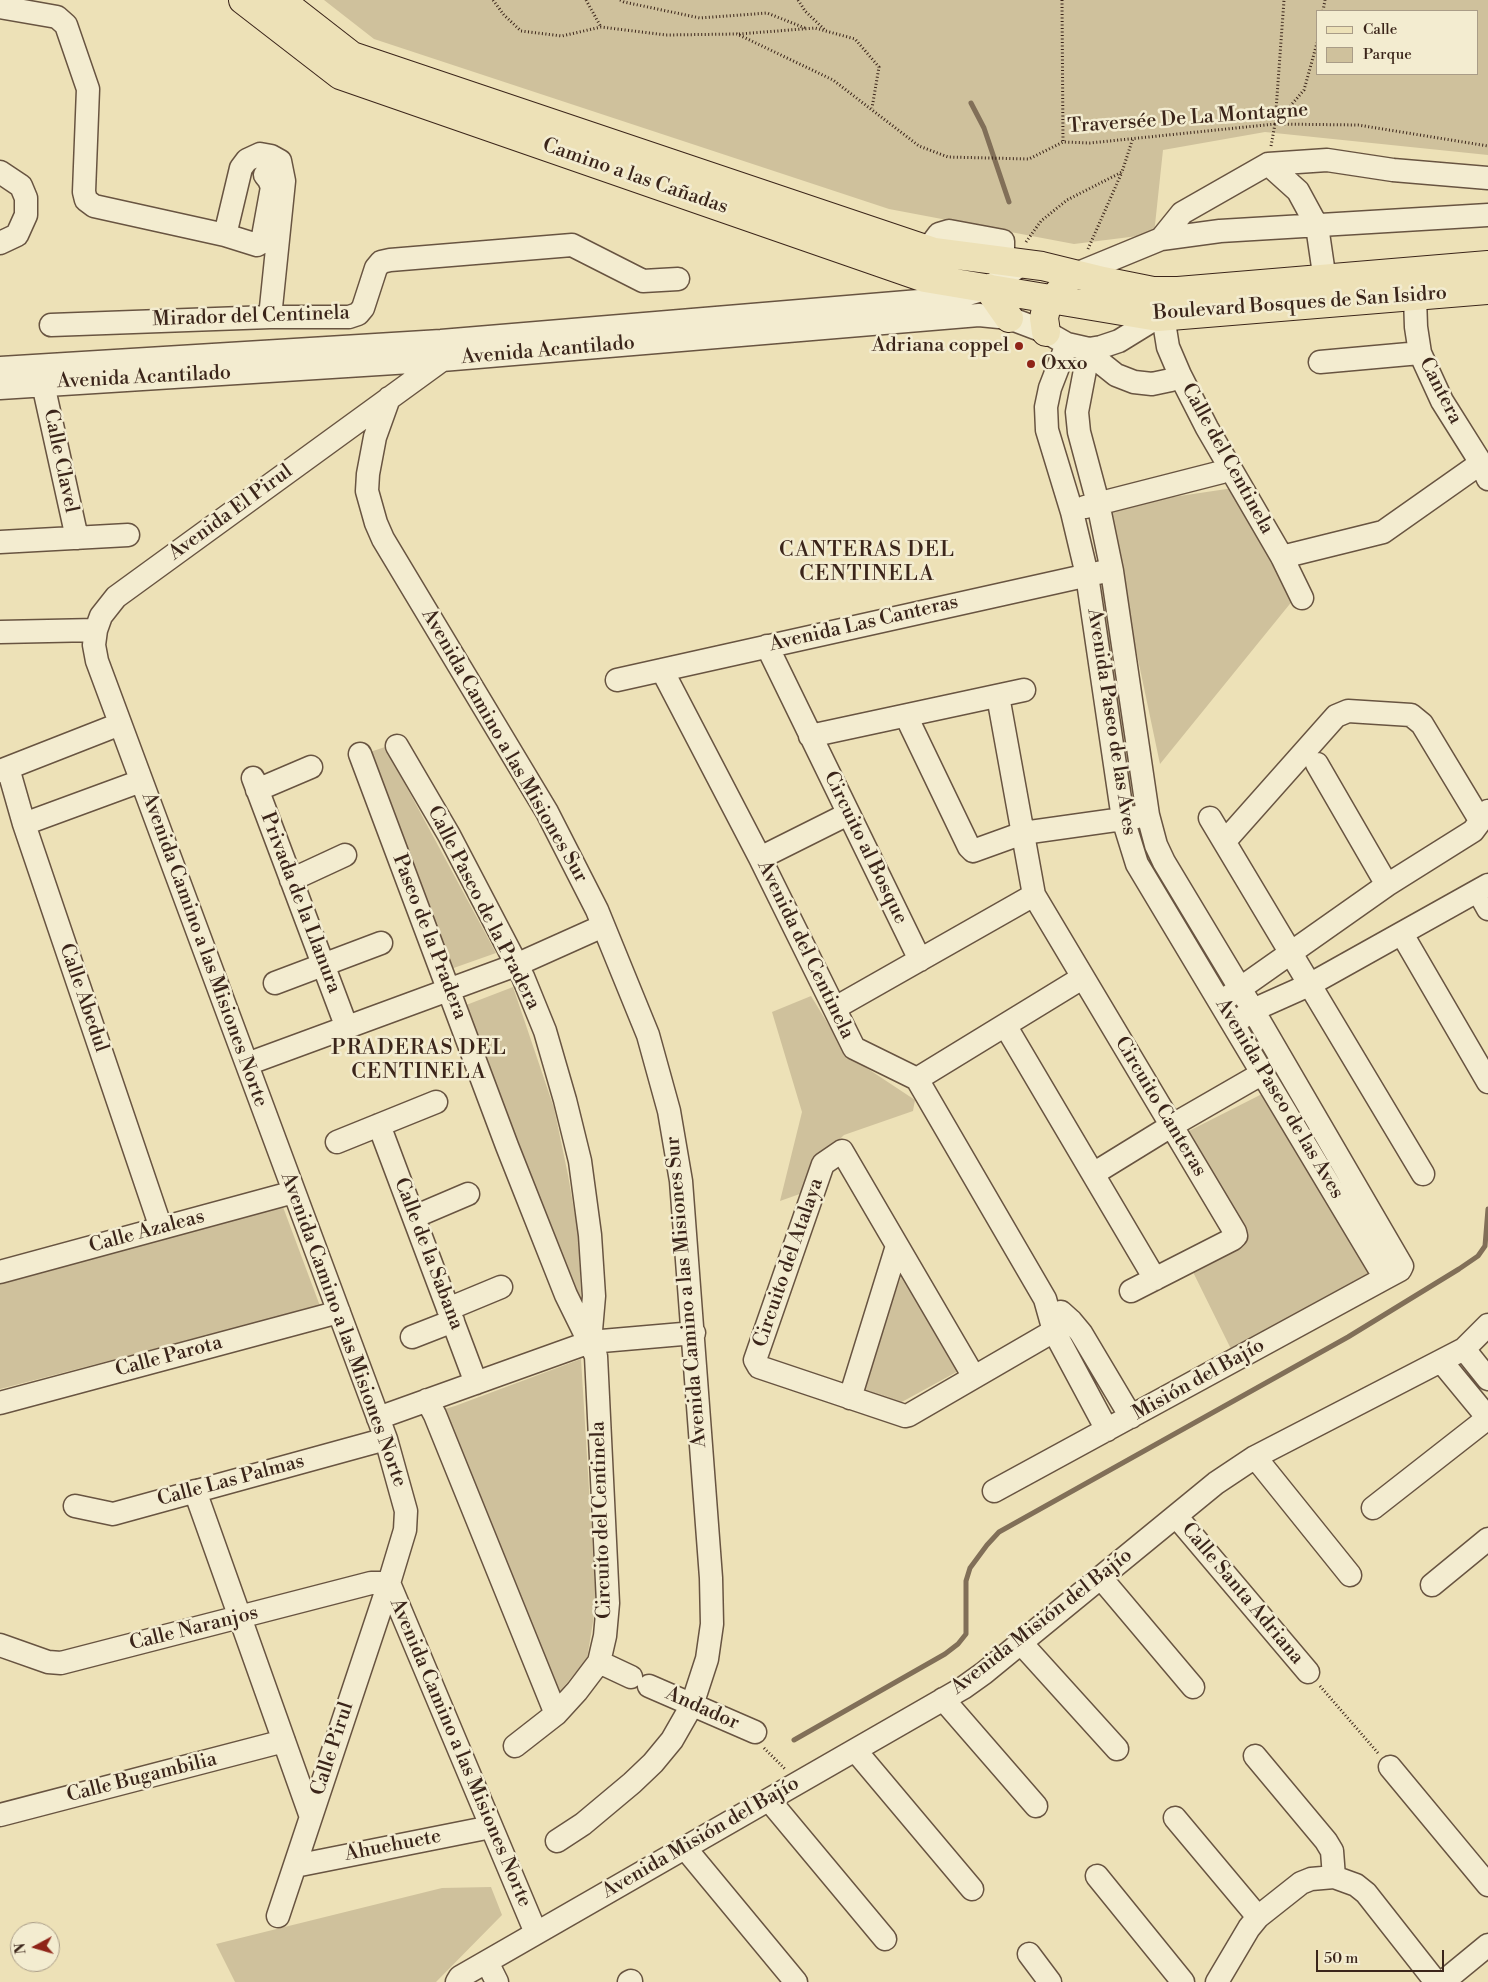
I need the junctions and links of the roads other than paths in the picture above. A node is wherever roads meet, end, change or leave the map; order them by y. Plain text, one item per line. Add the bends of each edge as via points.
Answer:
1 (243, 0) edge
2 (280, 0) edge
3 (0, 7) edge
4 (1268, 164) junction
5 (0, 172) edge
6 (265, 175) dead end
7 (1488, 178) edge
8 (743, 201) junction
9 (1488, 215) edge
10 (1317, 226) junction
11 (225, 235) junction
12 (1161, 239) junction
13 (0, 243) edge
14 (927, 250) junction
15 (1013, 262) junction
16 (1488, 264) edge
17 (1076, 274) junction
18 (918, 276) junction
19 (1321, 278) junction
20 (678, 279) dead end
21 (988, 288) junction
22 (1488, 290) edge
23 (1415, 297) junction
24 (1053, 298) junction
25 (270, 317) junction
26 (1161, 317) junction
27 (1009, 318) junction
28 (162, 321) junction
29 (51, 325) dead end
30 (1067, 342) junction
31 (442, 351) junction
32 (1420, 353) junction
33 (163, 357) junction
34 (1320, 362) dead end
35 (0, 368) edge
36 (1180, 375) junction
37 (43, 384) junction
38 (0, 388) edge
39 (389, 398) junction
40 (1484, 471) edge
41 (1222, 472) dead end
42 (1098, 502) junction
43 (1072, 512) junction
44 (128, 535) dead end
45 (77, 538) junction
46 (0, 542) edge
47 (1282, 557) junction
48 (1112, 570) junction
49 (1087, 575) junction
50 (1302, 598) dead end
51 (96, 630) junction
52 (0, 632) edge
53 (768, 646) junction
54 (662, 670) junction
55 (1127, 671) junction
56 (1102, 675) junction
57 (617, 680) dead end
58 (1024, 690) dead end
59 (998, 696) junction
60 (906, 716) junction
61 (120, 724) junction
62 (810, 736) junction
63 (397, 746) dead end
64 (360, 754) dead end
65 (1318, 764) dead end
66 (311, 767) dead end
67 (4, 770) edge
68 (141, 781) junction
69 (848, 814) junction
70 (1148, 815) junction
71 (1484, 816) edge
72 (1123, 818) junction
73 (1210, 818) dead end
74 (24, 824) junction
75 (1023, 833) junction
76 (1225, 841) junction
77 (345, 855) dead end
78 (760, 858) junction
79 (291, 880) junction
80 (1387, 885) junction
81 (1034, 895) junction
82 (1485, 895) edge
83 (603, 926) junction
84 (1402, 934) junction
85 (381, 943) dead end
86 (1291, 952) junction
87 (920, 960) junction
88 (323, 965) junction
89 (516, 965) junction
90 (1082, 978) junction
91 (275, 983) dead end
92 (1309, 985) junction
93 (448, 990) junction
94 (1241, 990) junction
95 (1221, 1002) junction
96 (835, 1008) junction
97 (1254, 1010) junction
98 (1233, 1023) junction
99 (1004, 1025) junction
100 (347, 1028) junction
101 (247, 1064) junction
102 (1263, 1073) junction
103 (916, 1078) junction
104 (1488, 1082) edge
105 (436, 1102) dead end
106 (379, 1125) junction
107 (1171, 1126) junction
108 (337, 1142) dead end
109 (1093, 1174) junction
110 (1423, 1174) dead end
111 (294, 1192) junction
112 (468, 1194) dead end
113 (414, 1217) junction
114 (161, 1228) junction
115 (898, 1246) junction
116 (0, 1272) edge
117 (1394, 1272) junction
118 (1155, 1279) junction
119 (501, 1287) dead end
120 (1131, 1291) dead end
121 (339, 1312) junction
122 (451, 1315) junction
123 (1488, 1325) edge
124 (1063, 1326) junction
125 (694, 1333) junction
126 (412, 1337) dead end
127 (590, 1342) junction
128 (1464, 1349) junction
129 (1441, 1361) junction
130 (974, 1377) junction
131 (1488, 1379) edge
132 (476, 1382) junction
133 (850, 1398) junction
134 (427, 1400) junction
135 (0, 1403) edge
136 (1131, 1417) junction
137 (378, 1418) junction
138 (1488, 1418) edge
139 (1108, 1430) junction
140 (386, 1439) junction
141 (1255, 1456) junction
142 (195, 1491) junction
143 (994, 1491) dead end
144 (75, 1506) dead end
145 (1373, 1508) dead end
146 (1176, 1516) junction
147 (1488, 1540) edge
148 (1350, 1576) dead end
149 (1101, 1578) junction
150 (1437, 1581) dead end
151 (389, 1583) junction
152 (240, 1617) junction
153 (1021, 1643) junction
154 (0, 1645) edge
155 (598, 1662) junction
156 (1308, 1672) road end
157 (1193, 1687) dead end
158 (943, 1699) junction
159 (692, 1706) junction
160 (556, 1714) junction
161 (755, 1732) road end
162 (284, 1741) junction
163 (515, 1746) dead end
164 (1117, 1749) dead end
165 (855, 1750) junction
166 (1255, 1756) dead end
167 (1390, 1766) road end
168 (769, 1800) junction
169 (1036, 1806) dead end
170 (0, 1815) edge
171 (311, 1817) junction
172 (1175, 1818) dead end
173 (491, 1827) junction
174 (557, 1841) dead end
175 (685, 1848) junction
176 (294, 1866) junction
177 (1096, 1876) dead end
178 (1334, 1877) junction
179 (1488, 1885) edge
180 (972, 1889) dead end
181 (278, 1916) dead end
182 (1258, 1917) junction
183 (536, 1933) junction
184 (885, 1940) dead end
185 (1488, 1945) edge
186 (1029, 1954) dead end
187 (487, 1962) junction
188 (457, 1982) edge
189 (497, 1982) edge
190 (796, 1982) edge
191 (1050, 1982) edge
192 (1182, 1982) edge
193 (1217, 1982) edge
194 (1436, 1982) edge
195 (1443, 1982) edge

1 - 8 main road, Camino a las Cañadas via 340,75
2 - 8 main road, Camino a las Cañadas via 352,56
3 - 11 street via 57,17 66,25 88,89 86,200 94,206
4 - 7 street via 1328,160 1393,170
4 - 10 street via 1298,191
4 - 12 street via 1182,213
5 - 13 street via 21,186 26,198 26,215 17,235
6 - 11 street via 272,187 262,242 258,244
8 - 14 main road, Camino a las Cañadas
8 - 18 main road, Camino a las Cañadas
9 - 10 street
10 - 12 street via 1220,231
10 - 19 street via 1323,267
11 - 25 street via 241,168 247,160 260,154 280,161 284,181
12 - 17 street
14 - 15 main road, Camino a las Cañadas
14 - 18 street
15 - 17 main road, Camino a las Cañadas
15 - 21 street, Avenida Acantilado
16 - 19 main road, Boulevard Bosques de San Isidro
17 - 19 main road, Boulevard Bosques de San Isidro via 1153,291
17 - 24 main road
18 - 21 main road, Camino a las Cañadas
20 - 25 street, Mirador del Centinela via 643,282 572,245 390,260 381,262 376,268 358,314 349,317
21 - 24 main road, Camino a las Cañadas
21 - 27 main road
21 - 31 street, Avenida Acantilado via 955,298
22 - 23 main road, Boulevard Bosques de San Isidro
23 - 26 main road, Boulevard Bosques de San Isidro
23 - 32 street, Cantera
24 - 26 main road, Boulevard Bosques de San Isidro
24 - 30 main road via 1044,318
25 - 28 street, Mirador del Centinela
26 - 30 street via 1119,341 1101,347
26 - 36 street, Calle del Centinela via 1168,347
27 - 30 street, Avenida Acantilado
27 - 31 street, Avenida Acantilado via 963,316
28 - 29 street, Mirador del Centinela
28 - 33 street
30 - 36 street, Avenida Acantilado via 1116,375 1134,382 1152,384
30 - 42 street, Avenida Paseo de las Aves via 1079,432
30 - 43 street, Avenida Paseo de las Aves via 1046,407 1047,430
31 - 33 street, Avenida Acantilado
31 - 37 street, Avenida Acantilado
31 - 39 street, Avenida El Pirul
32 - 34 street
32 - 40 street, Cantera via 1442,401
33 - 35 street, Avenida Acantilado
36 - 47 street, Calle del Centinela
37 - 38 street, Avenida Acantilado
37 - 45 street, Calle Clavel
39 - 51 street, Avenida El Pirul via 116,597 100,616
39 - 83 street, Avenida Camino a las Misiones Sur via 375,437 368,474 367,491 376,523 547,812
40 - 47 street via 1382,532
41 - 42 street
42 - 43 street
42 - 48 street, Avenida Paseo de las Aves
43 - 49 street, Avenida Paseo de las Aves
44 - 45 street, Calle Clavel
45 - 46 street, Calle Clavel
47 - 50 street, Calle del Centinela
48 - 49 street, Avenida Las Canteras
48 - 55 street, Avenida Paseo de las Aves
49 - 53 street, Avenida Las Canteras
49 - 56 street, Avenida Paseo de las Aves
51 - 52 street
51 - 61 street, Avenida El Pirul via 97,661
53 - 54 street, Avenida Las Canteras
53 - 62 street, Circuito al Bosque
54 - 57 street, Avenida Las Canteras
54 - 78 street, Avenida del Centinela
55 - 56 street
55 - 70 street, Avenida Paseo de las Aves
56 - 72 street, Avenida Paseo de las Aves
58 - 59 street
59 - 60 street
59 - 75 street
60 - 62 street
60 - 75 street via 973,851
61 - 67 street
61 - 68 street, Avenida Camino a las Misiones Norte
62 - 69 street, Circuito al Bosque
63 - 89 street, Calle Paseo de la Pradera via 449,835
64 - 93 street, Paseo de la Pradera
65 - 80 street
66 - 79 street, Privada de la Llanura via 255,784
67 - 74 street, Calle Abedul
68 - 74 street
68 - 101 street, Avenida Camino a las Misiones Norte
69 - 78 street
69 - 87 street, Circuito al Bosque
70 - 72 street
70 - 94 street, Avenida Paseo de las Aves via 1164,862
71 - 76 street via 1422,724 1411,716 1348,710 1336,716
71 - 80 street via 1474,830
72 - 75 street
72 - 95 street, Avenida Paseo de las Aves via 1137,864
73 - 76 street
74 - 114 street, Calle Abedul
75 - 81 street
76 - 86 street
77 - 79 street
78 - 96 street, Avenida del Centinela
79 - 88 street, Privada de la Llanura
80 - 86 street
81 - 87 street
81 - 90 street
82 - 84 street
83 - 89 street
83 - 125 street, Avenida Camino a las Misiones Sur via 648,1035 669,1111 681,1181
84 - 92 street
84 - 104 street
85 - 88 street
86 - 92 street
86 - 94 street
87 - 96 street
88 - 91 street
88 - 100 street, Privada de la Llanura
89 - 93 street
89 - 127 street, Calle Paseo de la Pradera via 545,1031 580,1161 594,1296
90 - 99 street
90 - 107 street, Circuito Canteras
92 - 97 street
92 - 110 street
93 - 100 street
93 - 127 street, Paseo de la Pradera via 566,1296
94 - 95 street
94 - 97 street, Avenida Paseo de las Aves
95 - 98 street, Avenida Paseo de las Aves
96 - 103 street, Avenida del Centinela via 854,1048
97 - 98 street
97 - 117 street, Avenida Paseo de las Aves via 1401,1262
98 - 102 street, Avenida Paseo de las Aves
99 - 103 street
99 - 109 street
100 - 101 street
101 - 111 street, Avenida Camino a las Misiones Norte
102 - 107 street
102 - 117 street, Avenida Paseo de las Aves
103 - 124 street
105 - 106 street
106 - 108 street
106 - 113 street, Calle de la Sabana
107 - 109 street
107 - 118 street, Circuito Canteras via 1236,1236
109 - 118 street
111 - 114 street, Calle Azaleas
111 - 121 street, Avenida Camino a las Misiones Norte
112 - 113 street
113 - 122 street, Calle de la Sabana
114 - 116 street, Calle Azaleas
115 - 130 street, Circuito del Atalaya
115 - 133 street
115 - 133 street, Circuito del Atalaya via 842,1151 823,1164 755,1360 759,1367
117 - 136 street, Misión del Bajío
118 - 120 street, Circuito Canteras
119 - 122 street
121 - 135 street, Calle Parota
121 - 137 street, Avenida Camino a las Misiones Norte
122 - 126 street
122 - 132 street, Calle de la Sabana
123 - 128 street, Avenida Misión del Bajío
124 - 130 street, Circuito del Atalaya
124 - 136 street via 1080,1333
124 - 139 street
125 - 127 street
125 - 159 street, Avenida Camino a las Misiones Sur via 712,1624 707,1659
127 - 132 street
127 - 155 street, Circuito del Centinela via 596,1356 608,1603 606,1636
128 - 129 street, Avenida Misión del Bajío
128 - 131 street
129 - 138 street
129 - 141 street, Avenida Misión del Bajío
130 - 133 street, Circuito del Atalaya via 905,1416
132 - 134 street
134 - 137 street
134 - 160 street
136 - 139 street, Misión del Bajío
137 - 140 street, Avenida Camino a las Misiones Norte
138 - 145 street
139 - 143 street, Misión del Bajío
140 - 142 street, Calle Las Palmas
140 - 151 street, Avenida Camino a las Misiones Norte via 406,1511 405,1530
141 - 146 street, Avenida Misión del Bajío
141 - 148 street
142 - 144 street, Calle Las Palmas via 113,1514
142 - 152 street
146 - 149 street, Avenida Misión del Bajío
146 - 156 street, Calle Santa Adriana
147 - 150 street
149 - 153 street, Avenida Misión del Bajío
149 - 157 street
151 - 152 street, Calle Naranjos via 371,1583
151 - 171 street, Calle Pirul
151 - 173 street, Avenida Camino a las Misiones Norte
152 - 154 street, Calle Naranjos via 61,1663 48,1662
152 - 162 street
153 - 158 street, Avenida Misión del Bajío via 984,1673
153 - 164 street
155 - 159 street, Andador
155 - 160 street, Circuito del Centinela via 578,1691
158 - 165 street, Avenida Misión del Bajío
158 - 169 street
159 - 161 street, Andador
159 - 174 street, Avenida Camino a las Misiones Sur via 672,1740 653,1763 583,1824
160 - 163 street, Circuito del Centinela
162 - 170 street, Calle Bugambilia
162 - 171 street
165 - 168 street, Avenida Misión del Bajío
165 - 180 street
166 - 178 street via 1326,1841 1332,1851
167 - 179 street
168 - 175 street, Avenida Misión del Bajío
168 - 184 street
171 - 176 street, Calle Pirul
172 - 182 street
173 - 176 street, Ahuehuete
173 - 183 street, Avenida Camino a las Misiones Norte
175 - 183 street, Avenida Misión del Bajío
175 - 190 street
176 - 181 street, Calle Pirul
177 - 192 street
178 - 182 street via 1301,1883
178 - 194 street via 1356,1885 1366,1893
182 - 193 street
183 - 187 street, Avenida Misión del Bajío
185 - 195 street
186 - 191 street
187 - 188 street, Avenida Misión del Bajío
187 - 189 street

